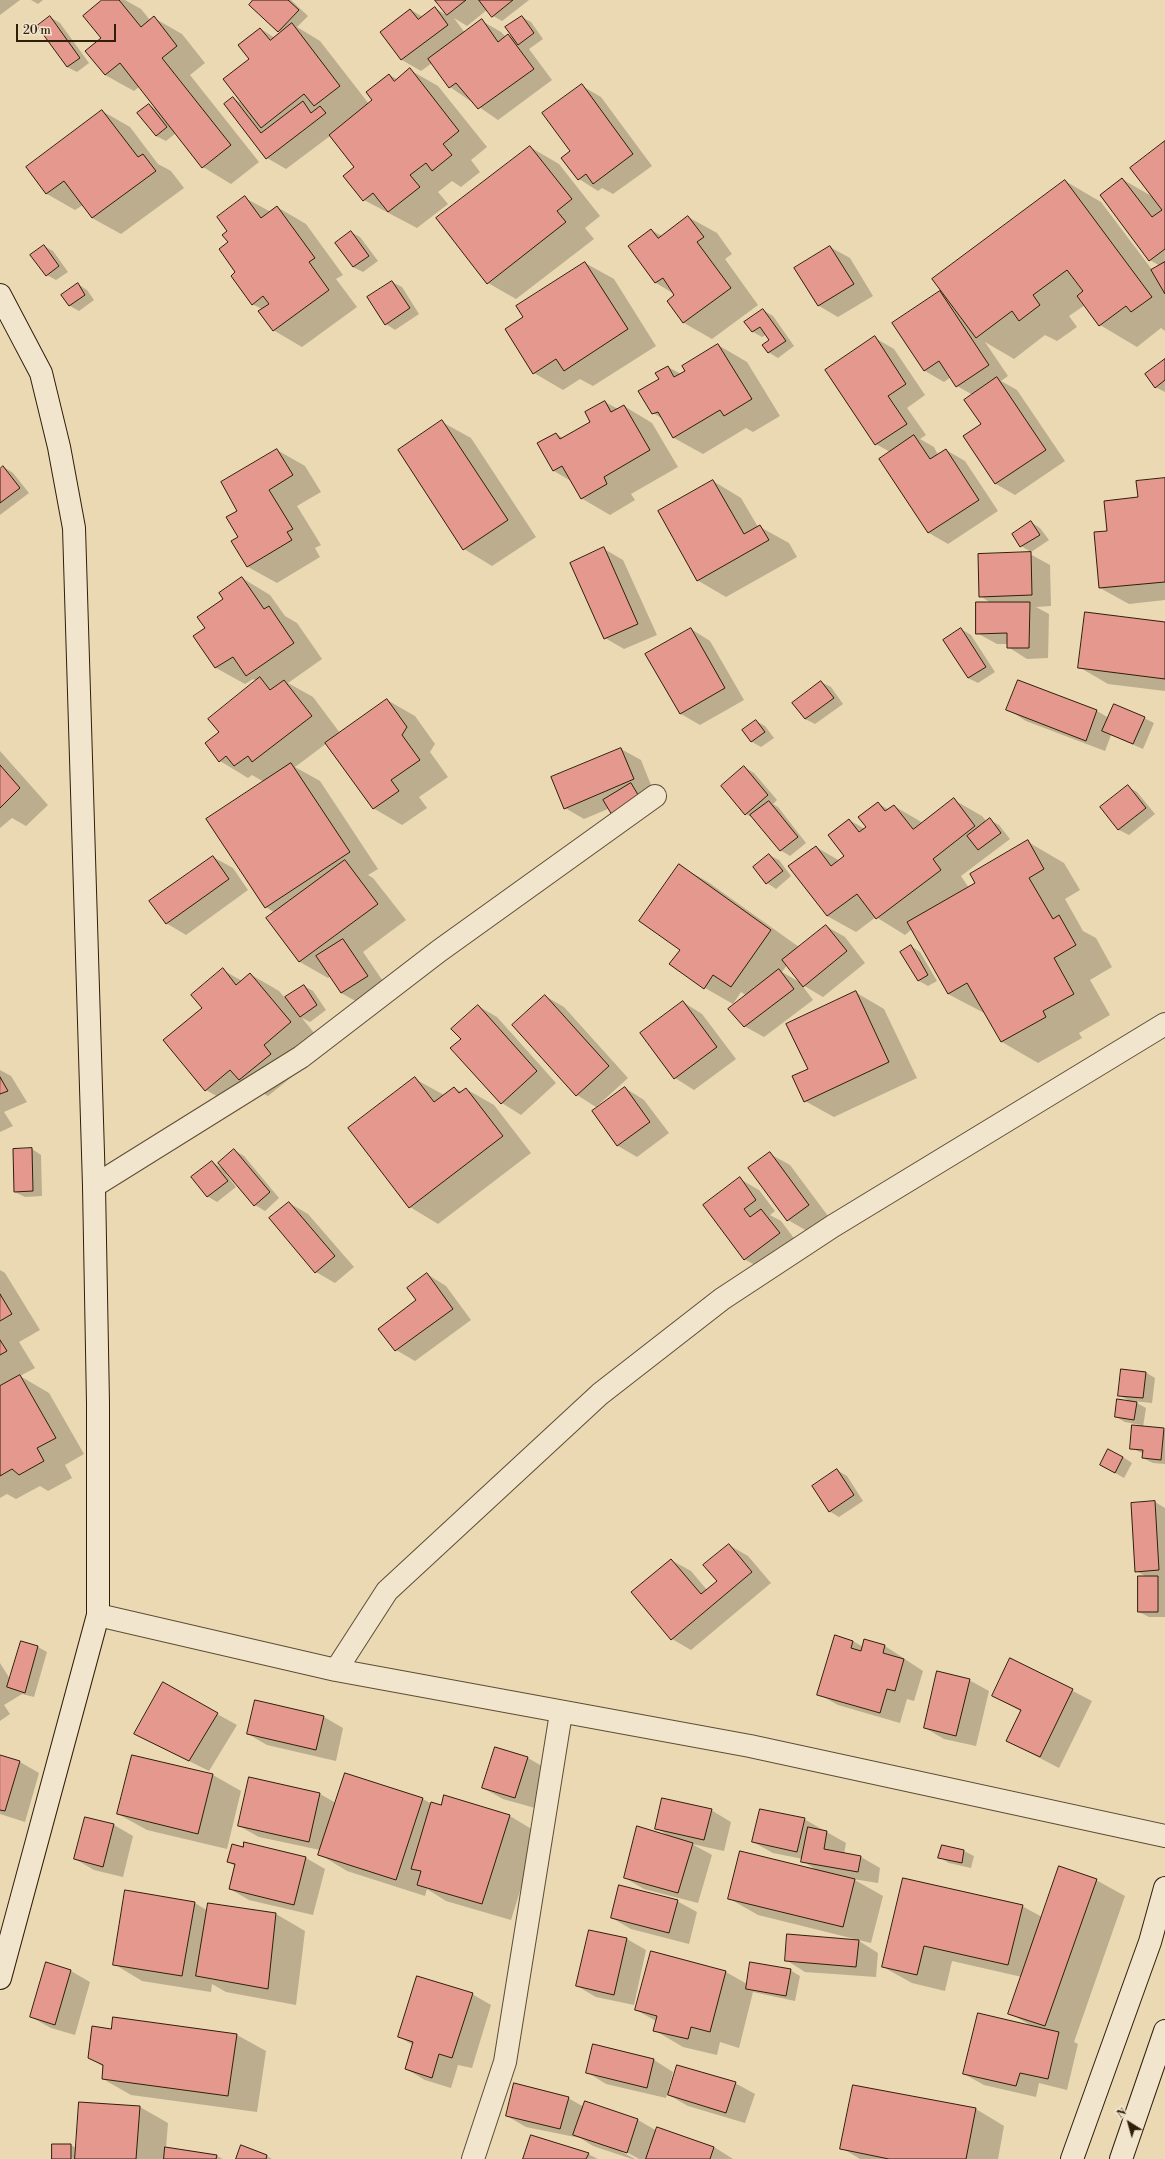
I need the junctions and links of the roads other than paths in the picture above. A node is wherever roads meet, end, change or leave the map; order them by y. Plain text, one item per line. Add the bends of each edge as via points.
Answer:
1 (0, 295) edge
2 (655, 796) dead end
3 (1165, 1024) edge
4 (94, 1186) junction
5 (98, 1615) junction
6 (336, 1670) junction
7 (561, 1713) junction
8 (1165, 1836) edge
9 (1165, 1888) edge
10 (0, 1978) edge
11 (1165, 2031) edge
12 (473, 2159) edge
13 (1072, 2159) edge
14 (1121, 2159) edge

1 - 4 street via 41,373 74,528
2 - 4 street via 439,950 301,1057
3 - 6 street via 832,1226 722,1299 606,1389 387,1591
4 - 5 street
5 - 6 street
5 - 10 street
6 - 7 street
7 - 8 street via 750,1746
7 - 12 street via 505,2062
9 - 13 street via 1150,1942
11 - 14 street

